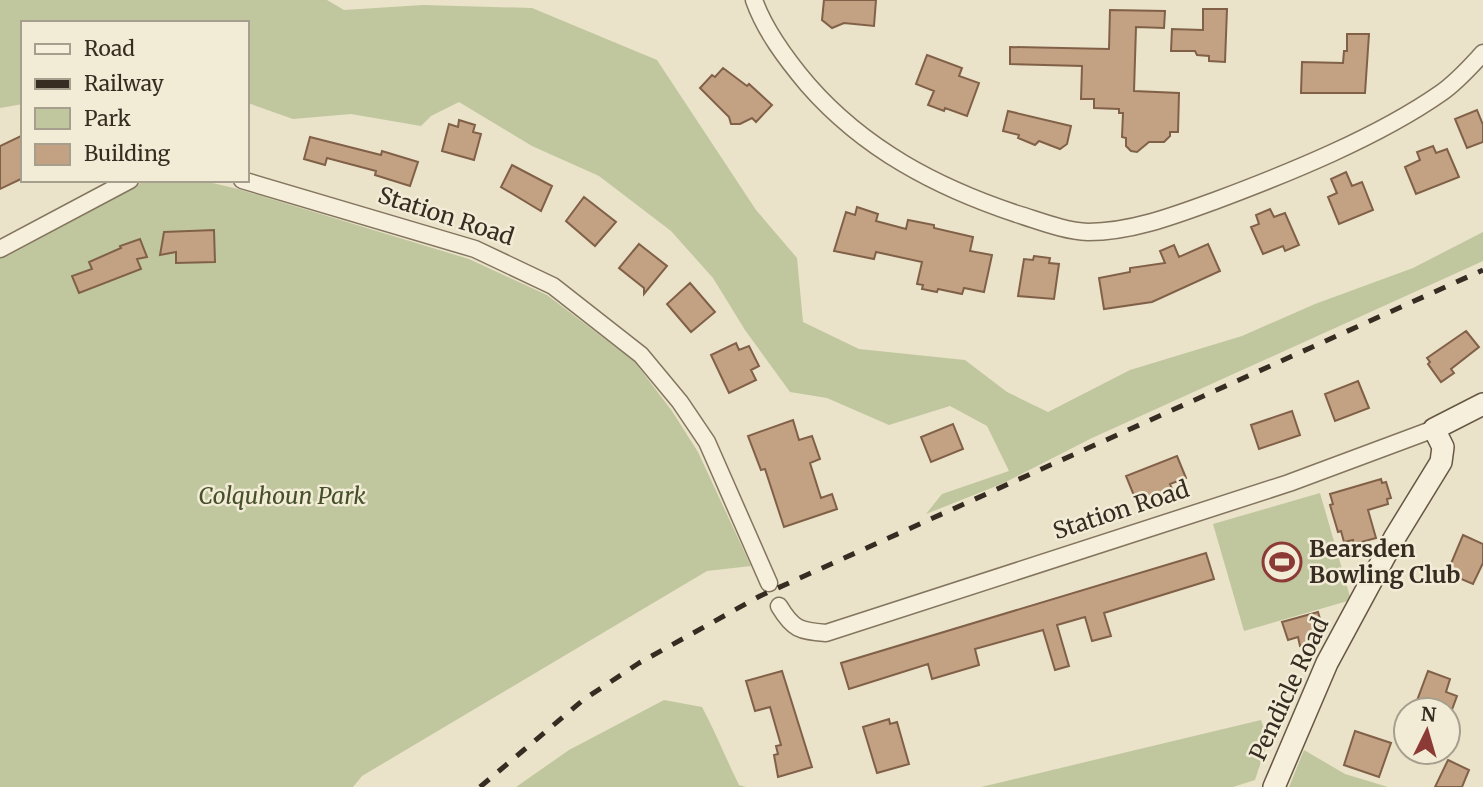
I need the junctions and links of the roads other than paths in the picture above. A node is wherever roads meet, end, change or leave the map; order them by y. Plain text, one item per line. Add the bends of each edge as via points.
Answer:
1 (754, 0) edge
2 (1483, 53) edge
3 (126, 182) edge
4 (248, 182) edge
5 (0, 249) edge
6 (1483, 404) edge
7 (1434, 429) junction
8 (769, 583) dead end
9 (779, 606) dead end
10 (1273, 787) edge

1 - 2 street via 794,69 849,127 889,156 990,205 1086,232 1133,227 1264,183 1402,116 1442,92
3 - 5 street
4 - 8 street, Station Road via 475,249 553,286 641,355 680,402 707,442
6 - 7 street, Station Road
7 - 9 street, Station Road via 1289,483 826,634 801,631
7 - 10 street, Pendicle Road via 1443,447 1441,462 1327,663

